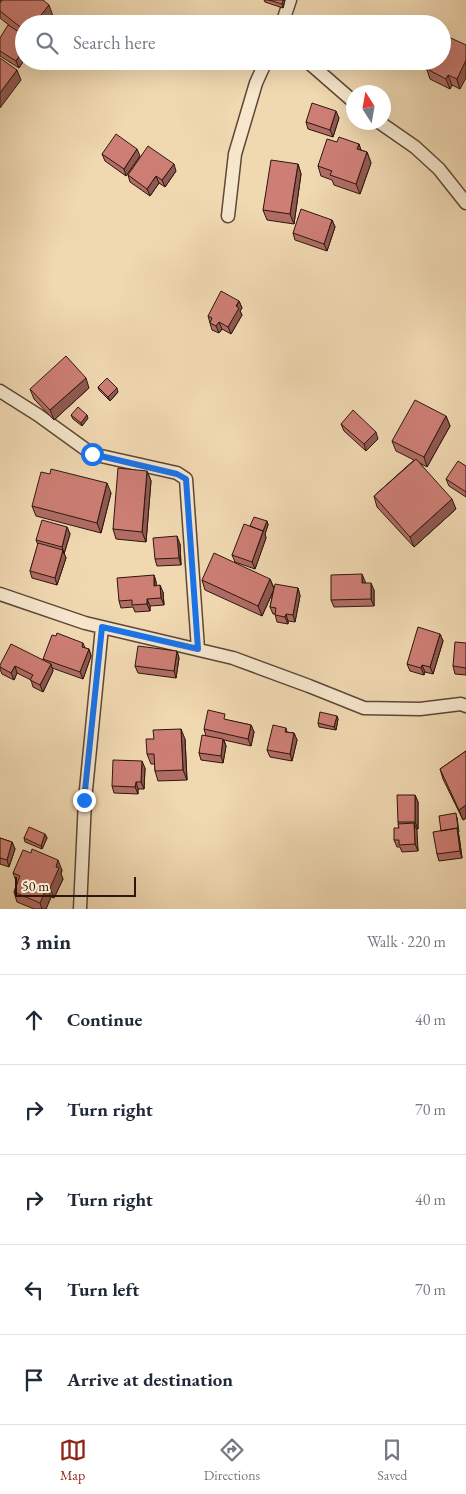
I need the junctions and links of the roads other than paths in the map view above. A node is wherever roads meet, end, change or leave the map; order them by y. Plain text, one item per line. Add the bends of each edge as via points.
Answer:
1 (290, 0) edge
2 (285, 15) edge
3 (262, 70) edge
4 (317, 70) edge
5 (346, 95) edge
6 (391, 130) edge
7 (466, 203) edge
8 (228, 216) dead end
9 (0, 391) edge
10 (0, 594) edge
11 (102, 627) junction
12 (198, 649) junction
13 (466, 706) edge
14 (80, 909) edge

1 - 2 street
3 - 8 street via 235,154
4 - 5 street
6 - 7 street via 439,169
9 - 12 street via 92,454 177,474 186,479
10 - 11 street
11 - 12 street
11 - 14 street via 84,800
12 - 13 street via 233,658 364,708 420,710

